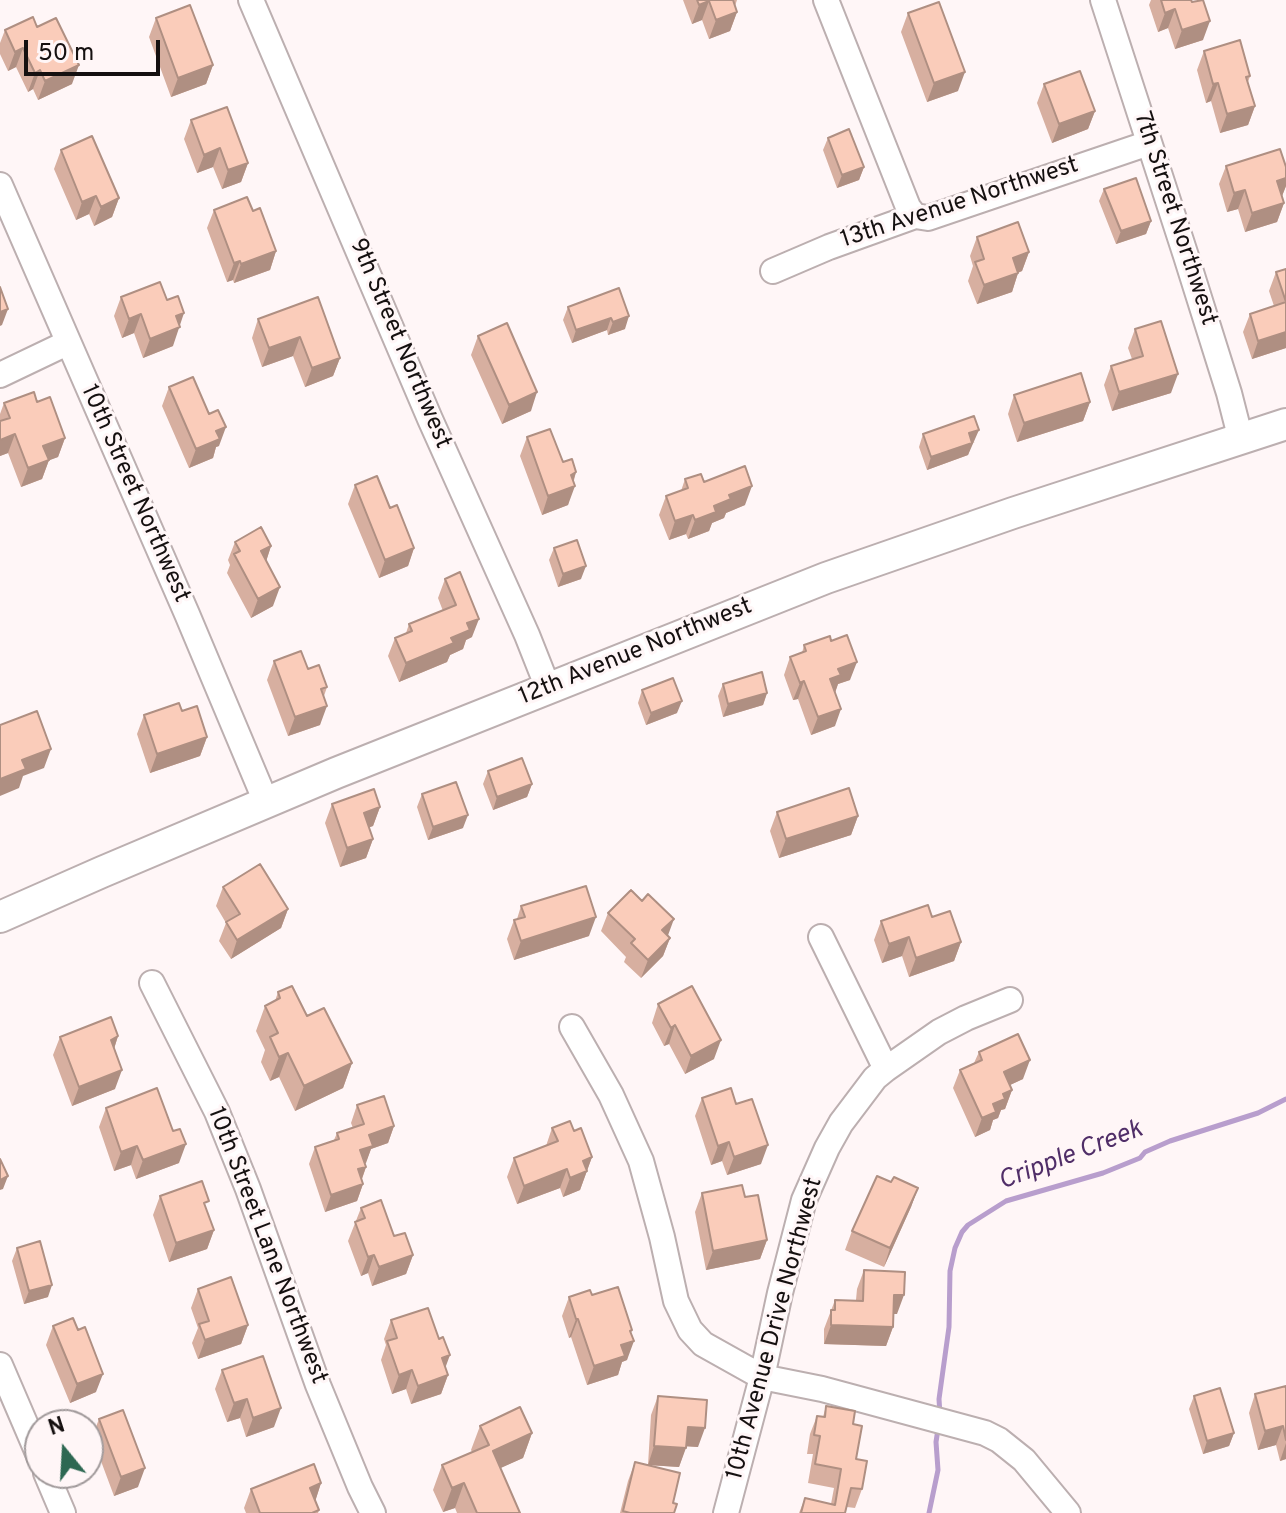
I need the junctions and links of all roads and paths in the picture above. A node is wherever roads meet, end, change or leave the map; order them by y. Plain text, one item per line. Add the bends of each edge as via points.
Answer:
1 (251, 0) edge
2 (826, 0) edge
3 (1103, 0) edge
4 (1149, 143) junction
5 (0, 185) edge
6 (915, 216) junction
7 (773, 271) dead end
8 (67, 343) junction
9 (0, 375) edge
10 (1286, 424) edge
11 (1241, 440) junction
12 (548, 688) junction
13 (266, 802) junction
14 (0, 917) edge
15 (821, 937) dead end
16 (152, 983) dead end
17 (1010, 1000) dead end
18 (572, 1027) dead end
19 (886, 1069) junction
20 (0, 1365) edge
21 (762, 1377) junction
22 (24, 1421) edge
23 (53, 1489) edge
24 (63, 1513) edge
25 (373, 1513) edge
26 (726, 1513) edge
27 (1068, 1513) edge

1 - 12 street, 9th Street Northwest
2 - 6 street
3 - 4 street, 7th Street Northwest
4 - 6 street, 13th Avenue Northwest via 928,218
4 - 11 street, 7th Street Northwest
5 - 8 street, 10th Street Northwest
6 - 7 street, 13th Avenue Northwest
8 - 9 street
8 - 13 street, 10th Street Northwest
10 - 11 main road, 12th Avenue Northwest
11 - 12 main road, 12th Avenue Northwest via 826,578
12 - 13 main road, 12th Avenue Northwest
13 - 14 main road, 12th Avenue Northwest
15 - 19 street
16 - 25 street, 10th Street Lane Northwest via 217,1112 318,1385
17 - 19 street, 10th Avenue Drive Northwest via 939,1032
18 - 21 street via 641,1161 683,1319 703,1344
19 - 21 street, 10th Avenue Drive Northwest via 841,1123 809,1186
20 - 22 street
21 - 26 street, 10th Avenue Drive Northwest
21 - 27 street via 985,1433 1024,1460
23 - 24 street

